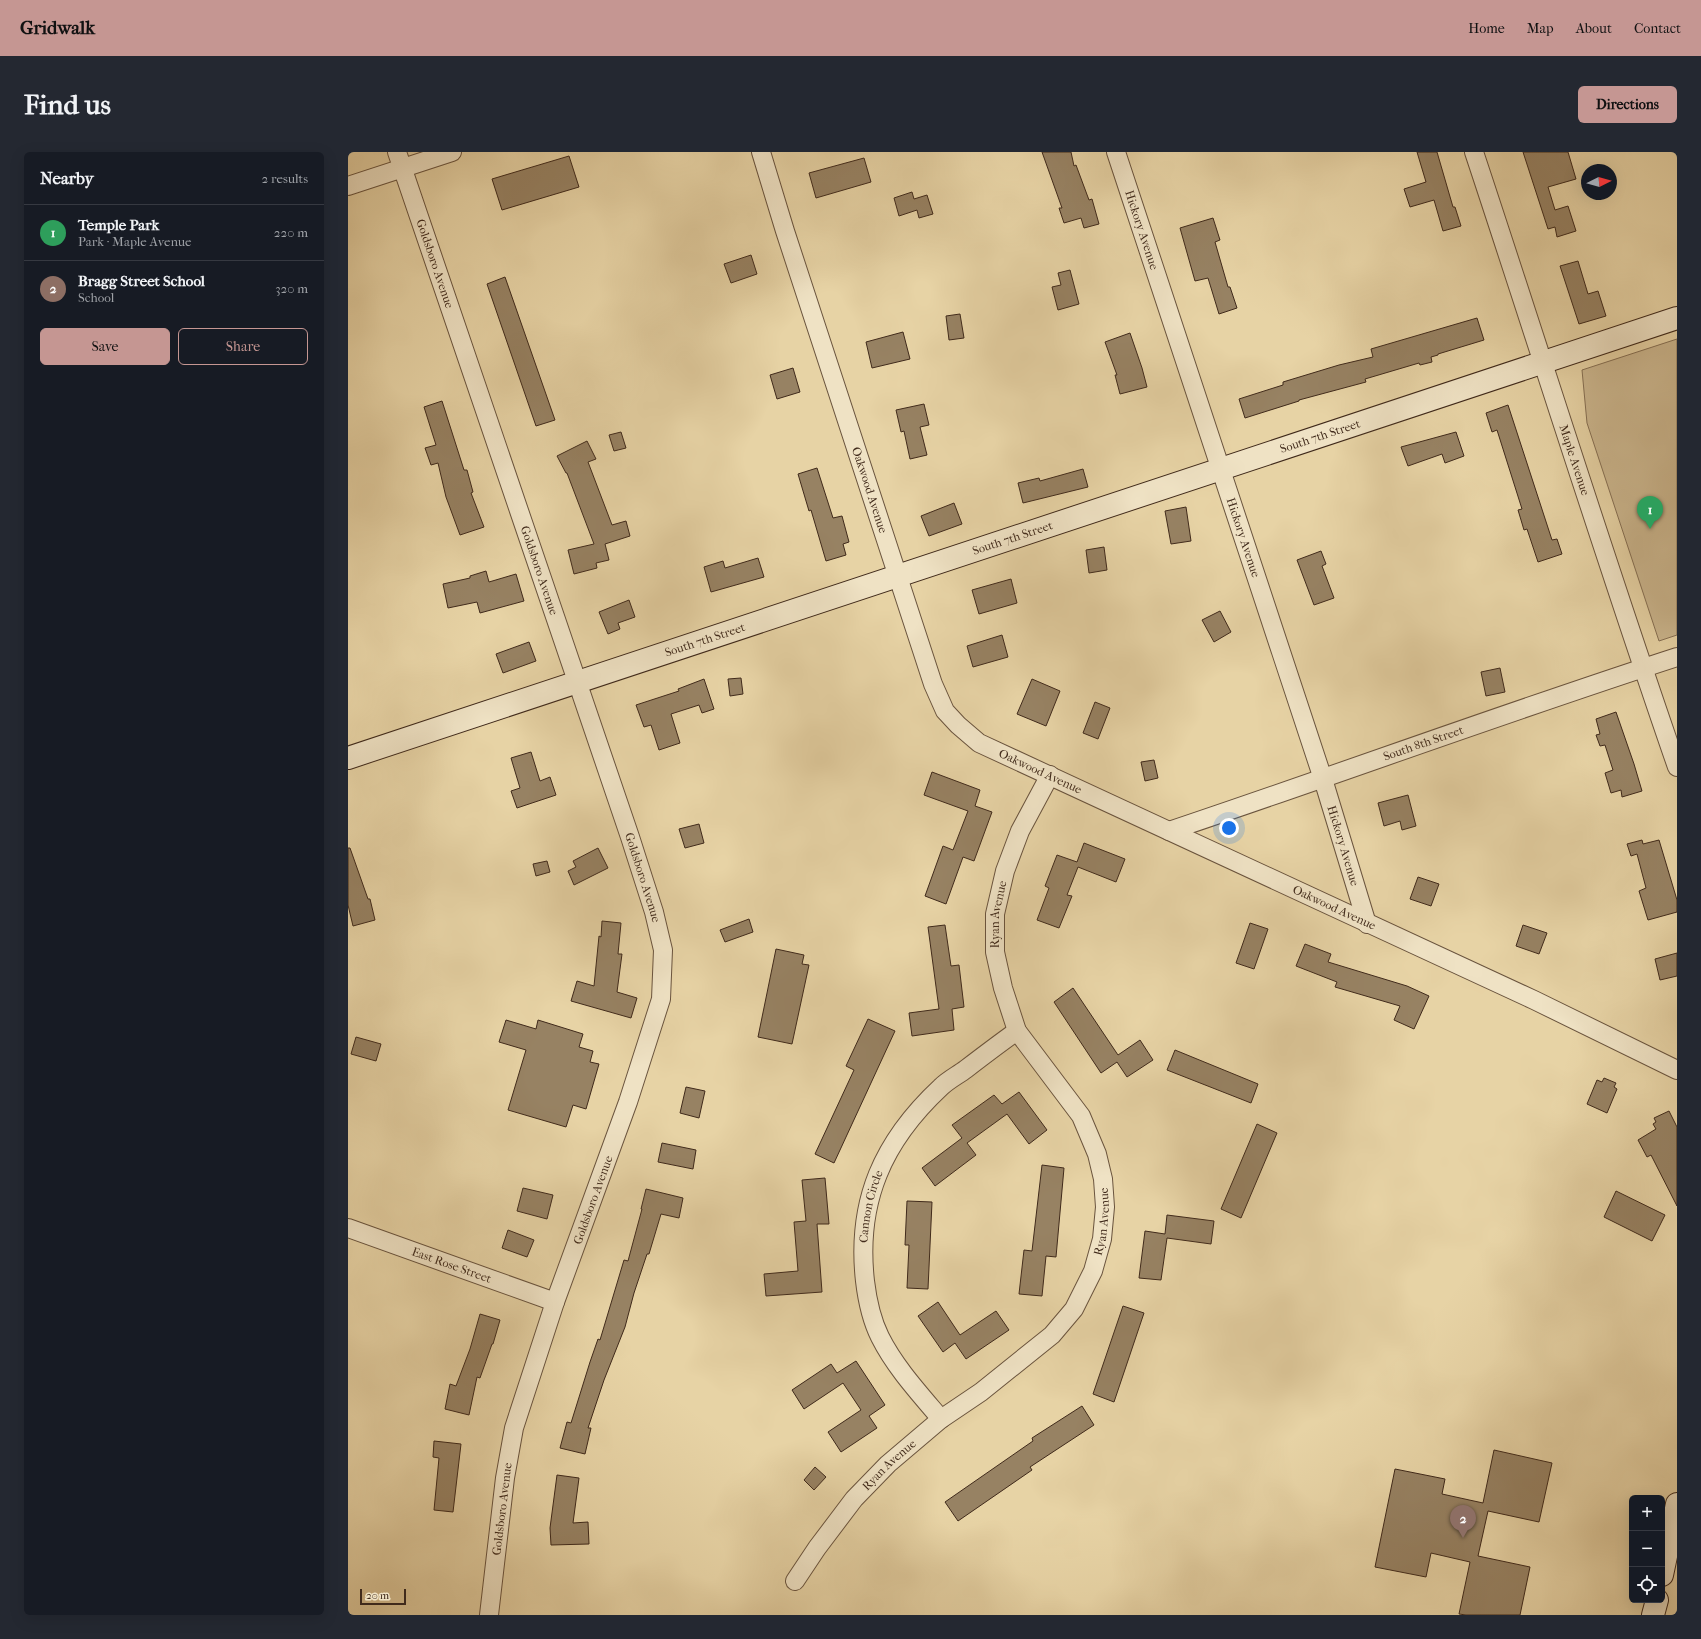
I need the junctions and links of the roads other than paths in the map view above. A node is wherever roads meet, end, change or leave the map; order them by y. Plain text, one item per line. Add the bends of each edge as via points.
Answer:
1 (452, 152) edge
2 (761, 152) edge
3 (1116, 152) edge
4 (1474, 152) edge
5 (400, 160) edge
6 (348, 186) edge
7 (1677, 318) edge
8 (1544, 362) junction
9 (1220, 470) junction
10 (898, 576) junction
11 (1677, 657) edge
12 (1643, 668) junction
13 (577, 682) junction
14 (348, 758) edge
15 (1677, 766) edge
16 (1050, 775) junction
17 (1323, 779) junction
18 (1169, 831) junction
19 (1367, 924) junction
20 (1017, 1031) junction
21 (1677, 1070) edge
22 (348, 1228) edge
23 (555, 1302) junction
24 (941, 1419) junction
25 (1677, 1504) edge
26 (1664, 1567) edge
27 (795, 1581) dead end
28 (1656, 1603) edge
29 (489, 1615) edge
30 (1653, 1615) edge

1 - 5 street
2 - 10 street, Oakwood Avenue
3 - 9 street, Hickory Avenue
4 - 8 street, Maple Avenue
5 - 6 street
5 - 13 street, Goldsboro Avenue
7 - 8 street, South 7th Street
8 - 9 street, South 7th Street
8 - 12 street, Maple Avenue
9 - 10 street, South 7th Street
9 - 17 street, Hickory Avenue
10 - 13 street, South 7th Street
10 - 16 street, Oakwood Avenue via 933,684 945,711 979,743
11 - 12 street, South 8th Street
12 - 15 street, Maple Avenue
12 - 17 street, South 8th Street via 1508,712
13 - 14 street, South 7th Street
13 - 23 street, Goldsboro Avenue via 654,912 662,950 663,979 661,999 646,1050
16 - 18 street, Oakwood Avenue
16 - 20 street, Ryan Avenue via 1020,831 1005,871 995,914 995,952
17 - 18 street, South 8th Street
17 - 19 street, Hickory Avenue
18 - 19 street, Oakwood Avenue
19 - 21 street, Oakwood Avenue via 1534,1000
20 - 24 street, Cannon Circle via 942,1086 913,1116 888,1150 872,1186 864,1221 863,1261 867,1297 879,1336 906,1377
20 - 24 street, Ryan Avenue via 1084,1122 1097,1154 1102,1179 1105,1207 1102,1239 1093,1271 1074,1309 1052,1335 981,1392
22 - 23 street, East Rose Street
23 - 29 street, Goldsboro Avenue via 514,1428 505,1478
24 - 27 street, Ryan Avenue via 888,1464 854,1499
25 - 26 street
28 - 30 street

